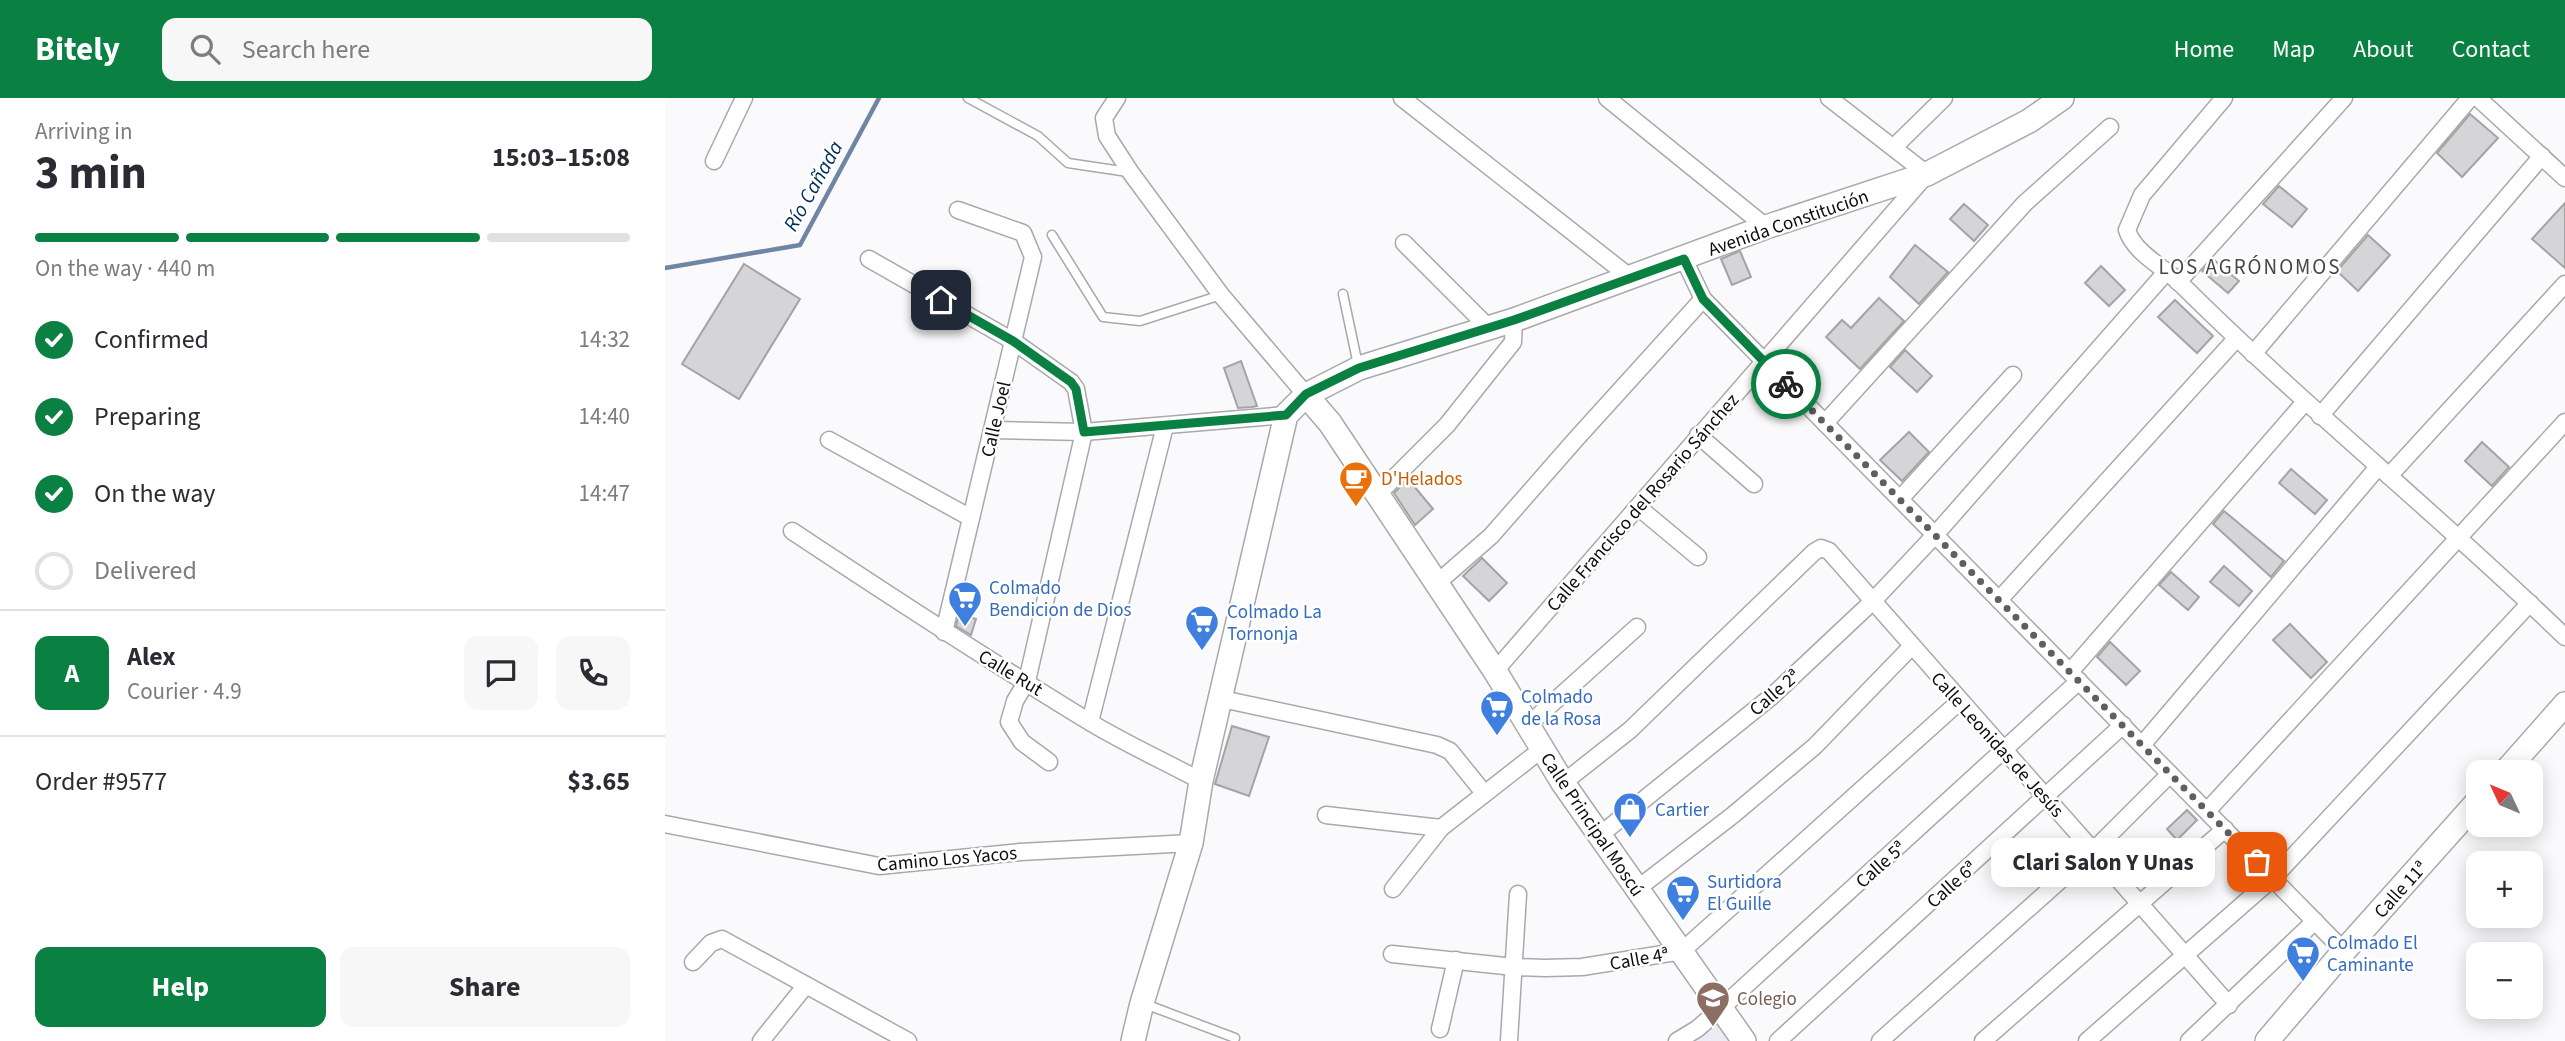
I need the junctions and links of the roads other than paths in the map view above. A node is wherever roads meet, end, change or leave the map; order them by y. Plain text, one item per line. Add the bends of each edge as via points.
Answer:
1 (744, 98) edge
2 (968, 98) edge
3 (1117, 98) edge
4 (1402, 98) edge
5 (1607, 98) edge
6 (1829, 98) edge
7 (1944, 98) edge
8 (2062, 98) edge
9 (2224, 98) edge
10 (2344, 98) edge
11 (2470, 98) edge
12 (2477, 98) edge
13 (2110, 127) dead end
14 (1894, 147) junction
15 (2542, 156) junction
16 (714, 161) dead end
17 (1131, 173) junction
18 (1927, 174) junction
19 (2565, 178) edge
20 (958, 210) dead end
21 (1766, 227) junction
22 (1052, 235) dead end
23 (1404, 243) dead end
24 (869, 259) dead end
25 (1684, 259) junction
26 (2172, 276) junction
27 (1632, 278) junction
28 (2565, 284) edge
29 (1343, 294) dead end
30 (1221, 295) junction
31 (1703, 299) junction
32 (1514, 320) junction
33 (1489, 328) junction
34 (2236, 339) junction
35 (1013, 341) junction
36 (2253, 354) junction
37 (1764, 361) junction
38 (1359, 368) junction
39 (2013, 375) dead end
40 (1306, 394) junction
41 (2305, 402) junction
42 (1286, 415) junction
43 (2320, 415) junction
44 (2565, 422) edge
45 (1825, 423) junction
46 (1165, 426) junction
47 (992, 430) junction
48 (1084, 432) junction
49 (1698, 435) junction
50 (829, 440) dead end
51 (2383, 472) junction
52 (1754, 484) dead end
53 (1376, 496) junction
54 (1900, 499) junction
55 (1638, 507) junction
56 (971, 518) junction
57 (792, 531) dead end
58 (1935, 535) junction
59 (2459, 537) junction
60 (1697, 557) dead end
61 (1436, 584) junction
62 (1999, 600) junction
63 (1872, 602) junction
64 (2530, 603) junction
65 (1637, 627) dead end
66 (944, 632) junction
67 (2565, 637) edge
68 (1912, 646) junction
69 (1495, 671) junction
70 (2074, 676) junction
71 (1027, 681) junction
72 (1222, 698) junction
73 (1960, 701) junction
74 (2565, 704) edge
75 (1090, 722) junction
76 (2123, 725) junction
77 (1527, 726) junction
78 (2142, 745) junction
79 (1542, 749) junction
80 (2004, 751) junction
81 (2516, 760) edge
82 (1049, 762) dead end
83 (2170, 774) junction
84 (1201, 781) junction
85 (1563, 783) junction
86 (1484, 793) junction
87 (2046, 797) junction
88 (2207, 811) junction
89 (2466, 814) edge
90 (1326, 815) dead end
91 (665, 824) edge
92 (1441, 828) junction
93 (2225, 829) junction
94 (1600, 835) junction
95 (1191, 843) junction
96 (2093, 851) junction
97 (2273, 878) junction
98 (1393, 889) dead end
99 (1637, 889) junction
100 (1518, 894) dead end
101 (2140, 904) junction
102 (2315, 920) junction
103 (1682, 951) junction
104 (2344, 951) junction
105 (1392, 954) dead end
106 (2184, 954) junction
107 (1456, 960) junction
108 (693, 962) dead end
109 (1514, 967) junction
110 (806, 985) junction
111 (1142, 1003) junction
112 (2229, 1005) junction
113 (1720, 1009) junction
114 (884, 1028) junction
115 (1440, 1029) dead end
116 (1235, 1038) dead end
117 (761, 1041) edge
118 (874, 1041) edge
119 (908, 1041) edge
120 (1133, 1041) edge
121 (1509, 1041) edge
122 (1677, 1041) edge
123 (1744, 1041) edge
124 (1778, 1041) edge
125 (1880, 1041) edge
126 (1983, 1041) edge
127 (2087, 1041) edge
128 (2189, 1041) edge
129 (2267, 1041) edge

1 - 16 street
2 - 17 lane via 1038,136 1068,163
3 - 17 street via 1104,118 1107,136
4 - 27 street
5 - 21 street
6 - 14 street
7 - 14 street
8 - 18 street, Avenida Constitución via 2029,121
9 - 26 street via 2142,195 2127,230 2131,242
10 - 26 street, Calle 2ª
11 - 36 street
12 - 15 street
13 - 45 street via 2025,203
14 - 18 street
15 - 19 street
15 - 43 street
17 - 30 street
18 - 21 street, Avenida Constitución
18 - 37 street, Calle Francisco del Rosario Sánchez
20 - 35 street, Calle Joel via 1023,233 1033,257
21 - 25 street, Avenida Constitución
22 - 30 lane via 1103,317 1140,321
23 - 33 street
24 - 35 street
25 - 27 street, Avenida Constitución
25 - 31 street
26 - 34 street
26 - 58 street, Calle 2ª
27 - 32 street, Avenida Constitución
28 - 51 street
29 - 38 lane
30 - 40 street
31 - 37 street
31 - 61 street via 1491,536
32 - 33 street, Avenida Constitución
32 - 53 street via 1513,342 1447,425
33 - 38 street, Avenida Constitución
34 - 36 street
34 - 62 street
35 - 47 street, Calle Joel
35 - 48 street via 1071,382
36 - 41 street
37 - 45 street
37 - 49 street, Calle Francisco del Rosario Sánchez
38 - 40 street, Avenida Constitución
39 - 54 street
40 - 42 street
40 - 53 street, Calle Principal Moscú
41 - 43 street
41 - 70 street, Calle 5ª
42 - 46 street
42 - 72 street
43 - 51 street
44 - 59 street
45 - 54 street
46 - 48 street
46 - 75 street
47 - 48 street
47 - 56 street, Calle Joel
48 - 71 street
49 - 52 street
49 - 55 street, Calle Francisco del Rosario Sánchez
50 - 56 street
51 - 59 street
51 - 78 street
53 - 61 street, Calle Principal Moscú
54 - 58 street
55 - 60 street
55 - 69 street, Calle Francisco del Rosario Sánchez
56 - 66 street, Calle Joel
57 - 66 street, Calle Rut
58 - 62 street
58 - 63 street, Calle 2ª
59 - 64 street
59 - 88 street
61 - 69 street, Calle Principal Moscú
62 - 70 street
63 - 68 street, Calle Leonidas de Jesús
63 - 85 street, Calle Leonidas de Jesús via 1829,551 1821,548 1814,552 1630,730
63 - 94 street, Calle 2ª via 1772,696
64 - 67 street
64 - 97 street
65 - 77 street
66 - 71 street, Calle Rut
68 - 73 street, Calle Leonidas de Jesús
68 - 99 street via 1815,746
69 - 77 street, Calle Principal Moscú
70 - 76 street
70 - 80 street, Calle 5ª
71 - 75 street, Calle Rut
71 - 82 street via 1009,722 1022,742
72 - 84 street
72 - 86 street via 1437,744 1450,751
73 - 80 street, Calle Leonidas de Jesús
73 - 103 street, Calle 4ª
74 - 81 street
75 - 84 street, Calle Rut
76 - 78 street
76 - 87 street, Calle 6ª
77 - 79 street, Calle Principal Moscú
78 - 83 street
79 - 85 street, Calle Principal Moscú
79 - 86 street
80 - 87 street, Calle Leonidas de Jesús
80 - 113 street, Calle 5ª
83 - 88 street
83 - 96 street
84 - 95 street
85 - 94 street, Calle Principal Moscú
86 - 92 street
87 - 96 street, Calle Leonidas de Jesús
87 - 124 street, Calle 6ª
88 - 93 street
89 - 104 street, Calle 11ª
90 - 92 street
91 - 95 street, Camino Los Yacos via 879,866 1020,852
92 - 98 street
93 - 97 street
93 - 101 street
94 - 99 street, Calle Principal Moscú
95 - 111 street
96 - 101 street, Calle Leonidas de Jesús
96 - 125 street
97 - 102 street
97 - 106 street
99 - 103 street, Calle Principal Moscú
100 - 109 street
101 - 106 street, Calle Leonidas de Jesús
101 - 126 street
102 - 104 street
102 - 112 street
103 - 109 street, Calle 4ª via 1582,967
103 - 113 street, Calle Principal Moscú
104 - 129 street, Calle 11ª
105 - 107 street, Calle 4ª
106 - 112 street, Calle Leonidas de Jesús
106 - 127 street
107 - 109 street, Calle 4ª
107 - 115 street
108 - 110 street via 711,943 722,939
109 - 121 street
110 - 114 street
110 - 117 street
111 - 116 lane
111 - 120 street
112 - 128 street
113 - 122 street, Calle 5ª
113 - 123 street, Calle Principal Moscú
114 - 118 street
114 - 119 street

